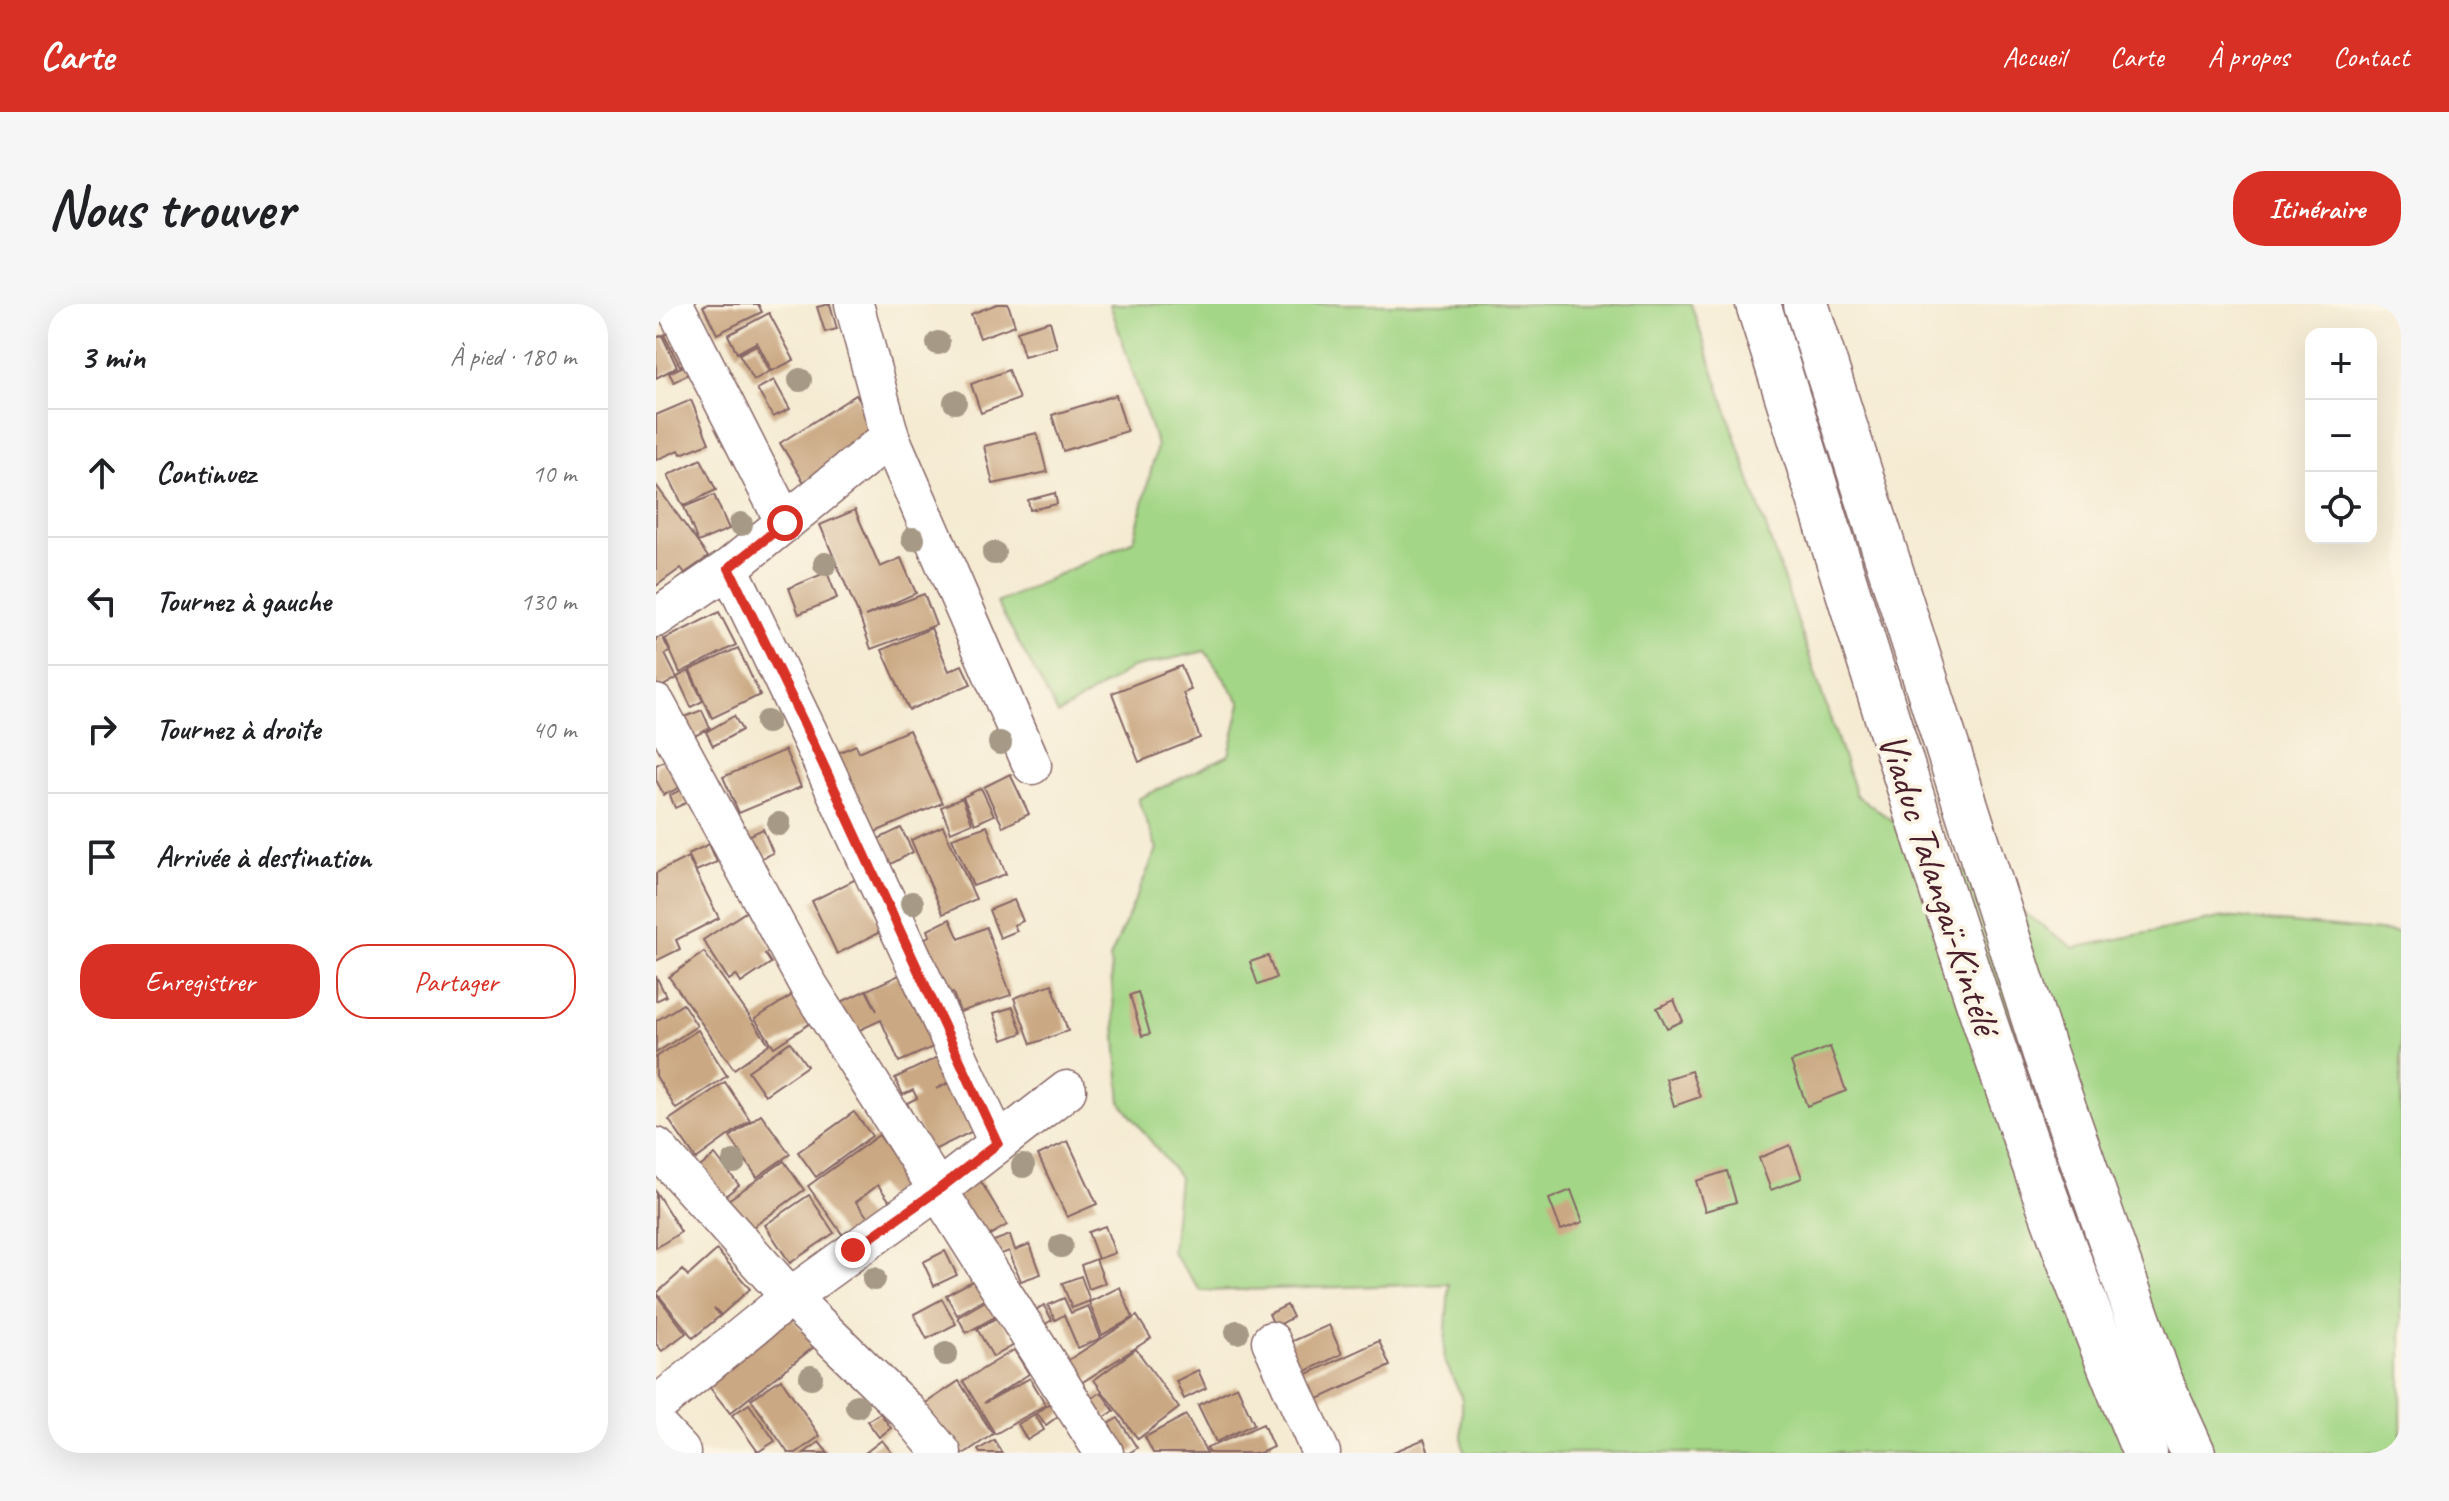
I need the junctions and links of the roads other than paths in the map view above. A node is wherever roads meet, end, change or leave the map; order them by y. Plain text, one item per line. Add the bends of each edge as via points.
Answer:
1 (674, 304) edge
2 (854, 304) edge
3 (1758, 304) edge
4 (1806, 304) edge
5 (890, 437) junction
6 (785, 523) junction
7 (729, 568) junction
8 (656, 618) edge
9 (656, 704) edge
10 (1032, 765) dead end
11 (1067, 1090) dead end
12 (998, 1143) junction
13 (656, 1147) edge
14 (938, 1190) junction
15 (790, 1297) junction
16 (1271, 1341) dead end
17 (656, 1406) edge
18 (656, 1430) edge
19 (678, 1453) edge
20 (942, 1453) edge
21 (1104, 1453) edge
22 (1321, 1453) edge
23 (2145, 1453) edge
24 (2193, 1453) edge

1 - 6 street
2 - 5 street
3 - 23 main road, Viaduc Talangaï-Kintélé via 2002,1076
4 - 24 main road, Viaduc Talangaï-Kintélé via 2045,1054 2159,1378
5 - 6 street
5 - 10 street
6 - 7 street
7 - 8 street
7 - 12 street
9 - 14 street via 807,983
11 - 12 street
12 - 14 street
13 - 15 street
14 - 15 street
14 - 21 street
15 - 17 street
15 - 20 street via 907,1411
16 - 22 street
18 - 19 main road

